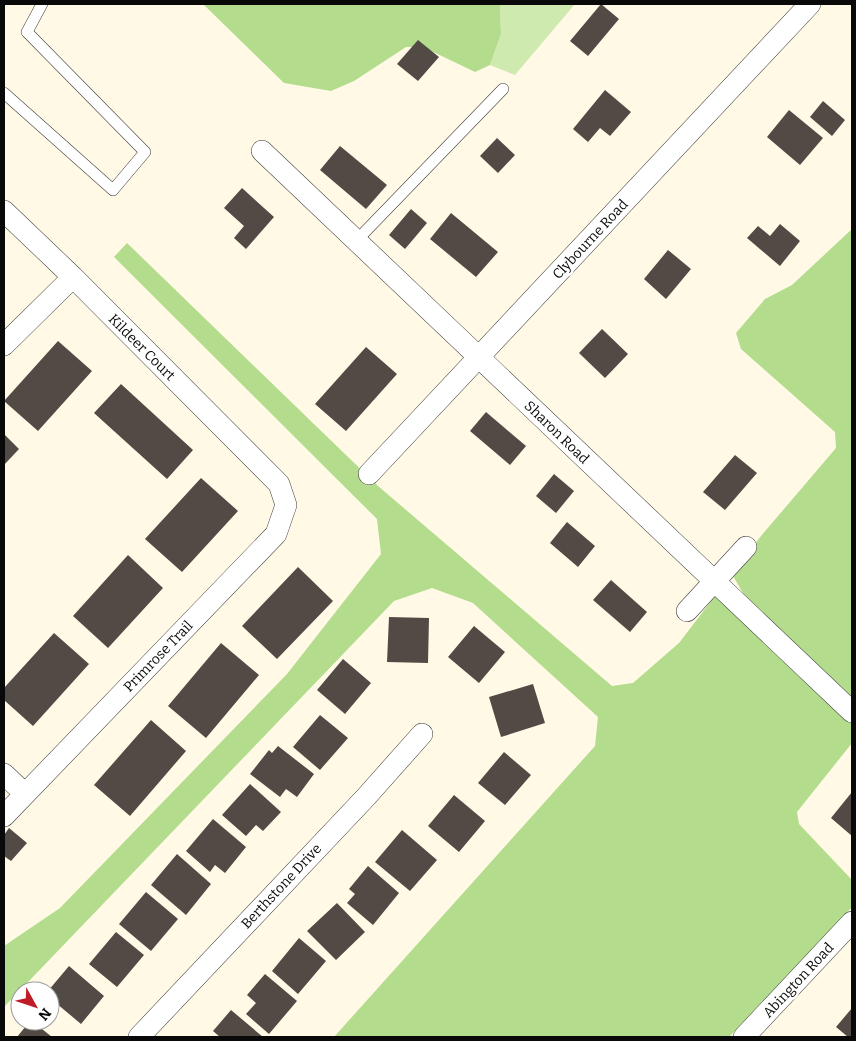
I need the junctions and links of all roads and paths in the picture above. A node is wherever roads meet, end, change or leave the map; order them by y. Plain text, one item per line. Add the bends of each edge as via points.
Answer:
1 (42, 4) edge
2 (810, 4) edge
3 (503, 89) dead end
4 (4, 93) edge
5 (262, 151) dead end
6 (4, 211) edge
7 (357, 240) junction
8 (72, 277) junction
9 (4, 345) edge
10 (479, 357) junction
11 (369, 474) dead end
12 (280, 484) joint
13 (746, 547) dead end
14 (714, 582) junction
15 (687, 611) dead end
16 (852, 712) edge
17 (422, 734) dead end
18 (4, 774) edge
19 (24, 793) junction
20 (4, 816) edge
21 (852, 922) edge
22 (139, 1037) edge
23 (744, 1037) edge

1 - 4 lane via 27,32 146,152 113,190
2 - 10 street, Clybourne Road
3 - 7 lane
5 - 7 street, Sharon Road
6 - 8 street, Kildeer Court
7 - 10 street, Sharon Road
8 - 9 street
8 - 12 street, Kildeer Court
10 - 11 street, Clybourne Road
10 - 14 street, Sharon Road
12 - 19 street, Primrose Trail via 286,504 276,534
13 - 14 street
14 - 15 street
14 - 16 street, Sharon Road
17 - 22 street, Berthstone Drive
18 - 19 street
19 - 20 street, Primrose Trail
21 - 23 street, Abington Road

